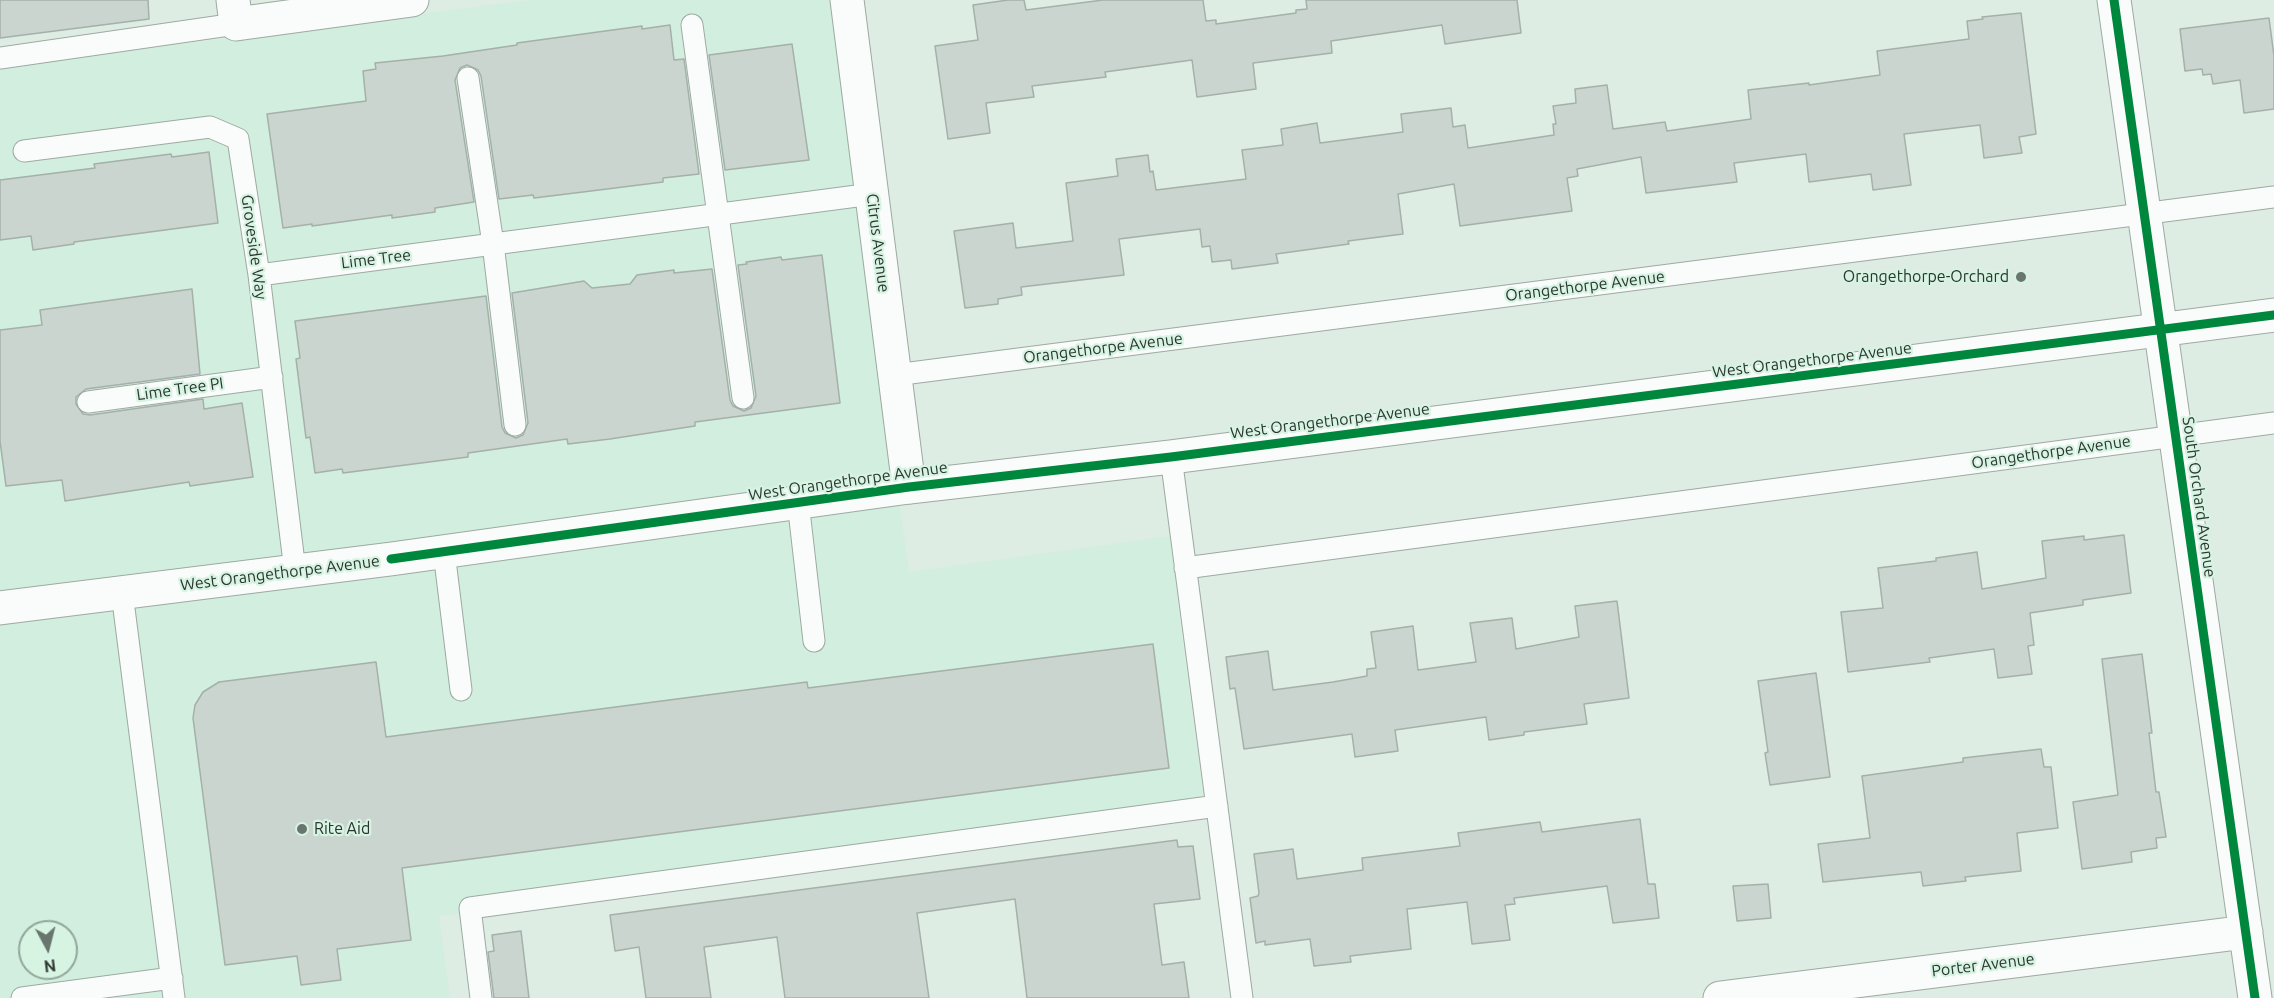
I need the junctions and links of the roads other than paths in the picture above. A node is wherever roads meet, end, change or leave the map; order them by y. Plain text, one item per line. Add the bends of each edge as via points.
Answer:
1 (412, 0) edge
2 (847, 0) edge
3 (2114, 0) edge
4 (234, 12) edge
5 (692, 25) dead end
6 (0, 58) edge
7 (468, 78) dead end
8 (24, 151) dead end
9 (872, 194) junction
10 (2274, 196) edge
11 (2144, 213) junction
12 (717, 214) junction
13 (493, 244) junction
14 (259, 275) junction
15 (2274, 315) edge
16 (2161, 330) junction
17 (895, 375) junction
18 (272, 377) junction
19 (742, 398) dead end
20 (88, 402) dead end
21 (2274, 423) edge
22 (515, 425) dead end
23 (2176, 436) junction
24 (1171, 457) junction
25 (909, 486) junction
26 (798, 502) junction
27 (444, 552) junction
28 (1185, 568) junction
29 (295, 571) junction
30 (122, 592) junction
31 (0, 608) edge
32 (814, 641) dead end
33 (461, 690) dead end
34 (1216, 806) junction
35 (2246, 932) junction
36 (173, 988) edge
37 (22, 998) edge
38 (481, 998) edge
39 (1242, 998) edge
40 (1720, 998) edge
41 (2255, 998) edge

1 - 4 main road
2 - 9 main road, Citrus Avenue
3 - 11 main road, South Orchard Avenue
4 - 6 lane
5 - 12 lane
7 - 13 lane
8 - 14 lane, Groveside Way via 210,127 238,139
9 - 12 lane, Lime Tree
9 - 17 main road, Citrus Avenue
10 - 11 lane, Orangethorpe Avenue
11 - 16 main road, South Orchard Avenue
11 - 17 lane, Orangethorpe Avenue
12 - 13 lane, Lime Tree
12 - 19 lane
13 - 14 lane, Lime Tree
13 - 22 lane
14 - 18 lane, Groveside Way
15 - 16 main road, West Orangethorpe Avenue
16 - 23 main road, South Orchard Avenue
16 - 24 main road, West Orangethorpe Avenue
17 - 25 main road, Citrus Avenue
18 - 20 lane, Lime Tree PI
18 - 29 lane, Groveside Way
21 - 23 lane, Orangethorpe Avenue
23 - 28 lane, Orangethorpe Avenue
23 - 35 main road, South Orchard Avenue
24 - 25 main road, West Orangethorpe Avenue
24 - 28 lane
25 - 26 main road, West Orangethorpe Avenue
26 - 27 main road, West Orangethorpe Avenue
26 - 32 lane
27 - 29 main road, West Orangethorpe Avenue
27 - 33 lane
28 - 34 lane
29 - 30 main road, West Orangethorpe Avenue
30 - 31 main road, West Orangethorpe Avenue
30 - 36 lane
34 - 38 lane via 470,908
34 - 39 lane
35 - 40 main road, Porter Avenue
35 - 41 main road, South Orchard Avenue
36 - 37 lane

